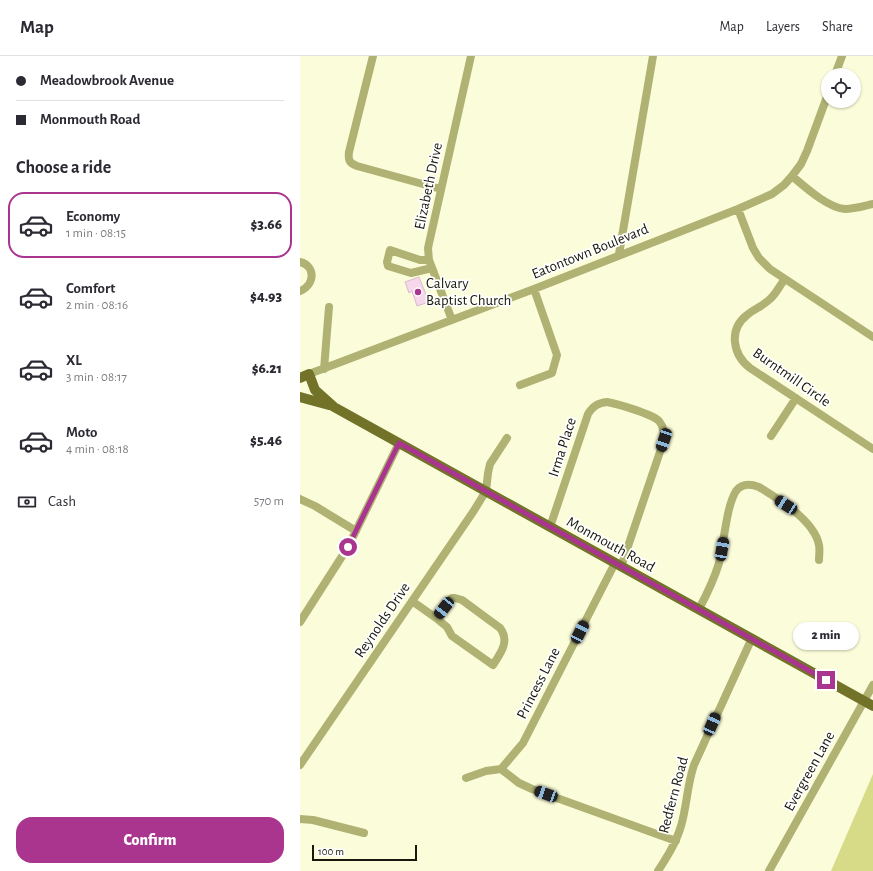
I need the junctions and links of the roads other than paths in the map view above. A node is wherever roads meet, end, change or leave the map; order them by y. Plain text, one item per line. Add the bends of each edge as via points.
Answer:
1 (373, 56) edge
2 (471, 56) edge
3 (653, 56) edge
4 (842, 56) edge
5 (838, 68) edge
6 (823, 108) edge
7 (792, 176) junction
8 (441, 189) junction
9 (873, 204) edge
10 (738, 209) junction
11 (619, 254) junction
12 (300, 262) edge
13 (431, 264) junction
14 (785, 279) junction
15 (534, 289) junction
16 (300, 291) edge
17 (328, 307) dead end
18 (452, 320) junction
19 (873, 337) edge
20 (324, 369) junction
21 (304, 376) edge
22 (520, 385) dead end
23 (301, 395) edge
24 (796, 398) junction
25 (334, 407) junction
26 (771, 436) dead end
27 (507, 438) dead end
28 (399, 443) junction
29 (873, 449) edge
30 (486, 491) junction
31 (300, 499) edge
32 (550, 527) junction
33 (356, 531) junction
34 (819, 560) dead end
35 (618, 565) junction
36 (412, 601) junction
37 (699, 609) junction
38 (436, 618) junction
39 (300, 622) edge
40 (752, 638) junction
41 (873, 685) edge
42 (868, 704) edge
43 (300, 765) edge
44 (500, 769) junction
45 (466, 778) dead end
46 (300, 819) edge
47 (364, 833) dead end
48 (676, 841) junction
49 (658, 871) edge
50 (769, 871) edge

1 - 8 street via 349,160 357,166
2 - 8 street, Elizabeth Drive
3 - 11 street
4 - 5 street
6 - 7 street, Eatontown Boulevard via 807,151
7 - 9 street via 808,190 838,208 850,209
7 - 10 street, Eatontown Boulevard via 772,194
8 - 13 street, Elizabeth Drive via 428,248
10 - 11 street, Eatontown Boulevard
10 - 14 street via 759,258
11 - 15 street, Eatontown Boulevard
12 - 16 street via 307,265 312,278 308,286
13 - 13 street via 390,250 387,262 388,266 411,273
13 - 18 street, Elizabeth Drive
14 - 19 street
14 - 24 street, Burntmill Circle via 770,300 742,320 735,332 734,343 738,355 746,365
15 - 18 street, Eatontown Boulevard
15 - 22 street via 557,354 552,373
17 - 20 street
18 - 20 street, Eatontown Boulevard
20 - 21 street, Eatontown Boulevard
21 - 25 main road, Monmouth Road
23 - 25 main road, Monmouth Road
24 - 26 street
24 - 29 street, Burntmill Circle
25 - 28 main road, Monmouth Road
27 - 30 street via 490,464
28 - 30 main road, Monmouth Road
28 - 33 street
30 - 32 main road, Monmouth Road
30 - 36 street, Reynolds Drive
31 - 33 street
32 - 35 main road, Monmouth Road
32 - 35 street, Irma Place via 592,408 600,403 614,403 654,418 661,424 664,440
33 - 39 street
34 - 37 street via 818,540 808,525 759,487 746,484 739,487 732,501 719,562
35 - 37 main road, Monmouth Road
35 - 44 street, Princess Lane via 523,743
36 - 38 street
36 - 43 street, Reynolds Drive
37 - 40 main road, Monmouth Road
38 - 38 street via 452,598 462,600 500,628 504,634 502,652 493,665 452,636 448,627
40 - 42 main road, Monmouth Road
40 - 48 street, Redfern Road via 694,765 688,784 684,816
41 - 42 street, Evergreen Lane
42 - 50 street, Evergreen Lane
44 - 45 street
44 - 48 street via 532,789
46 - 47 street
48 - 49 street, Redfern Road

